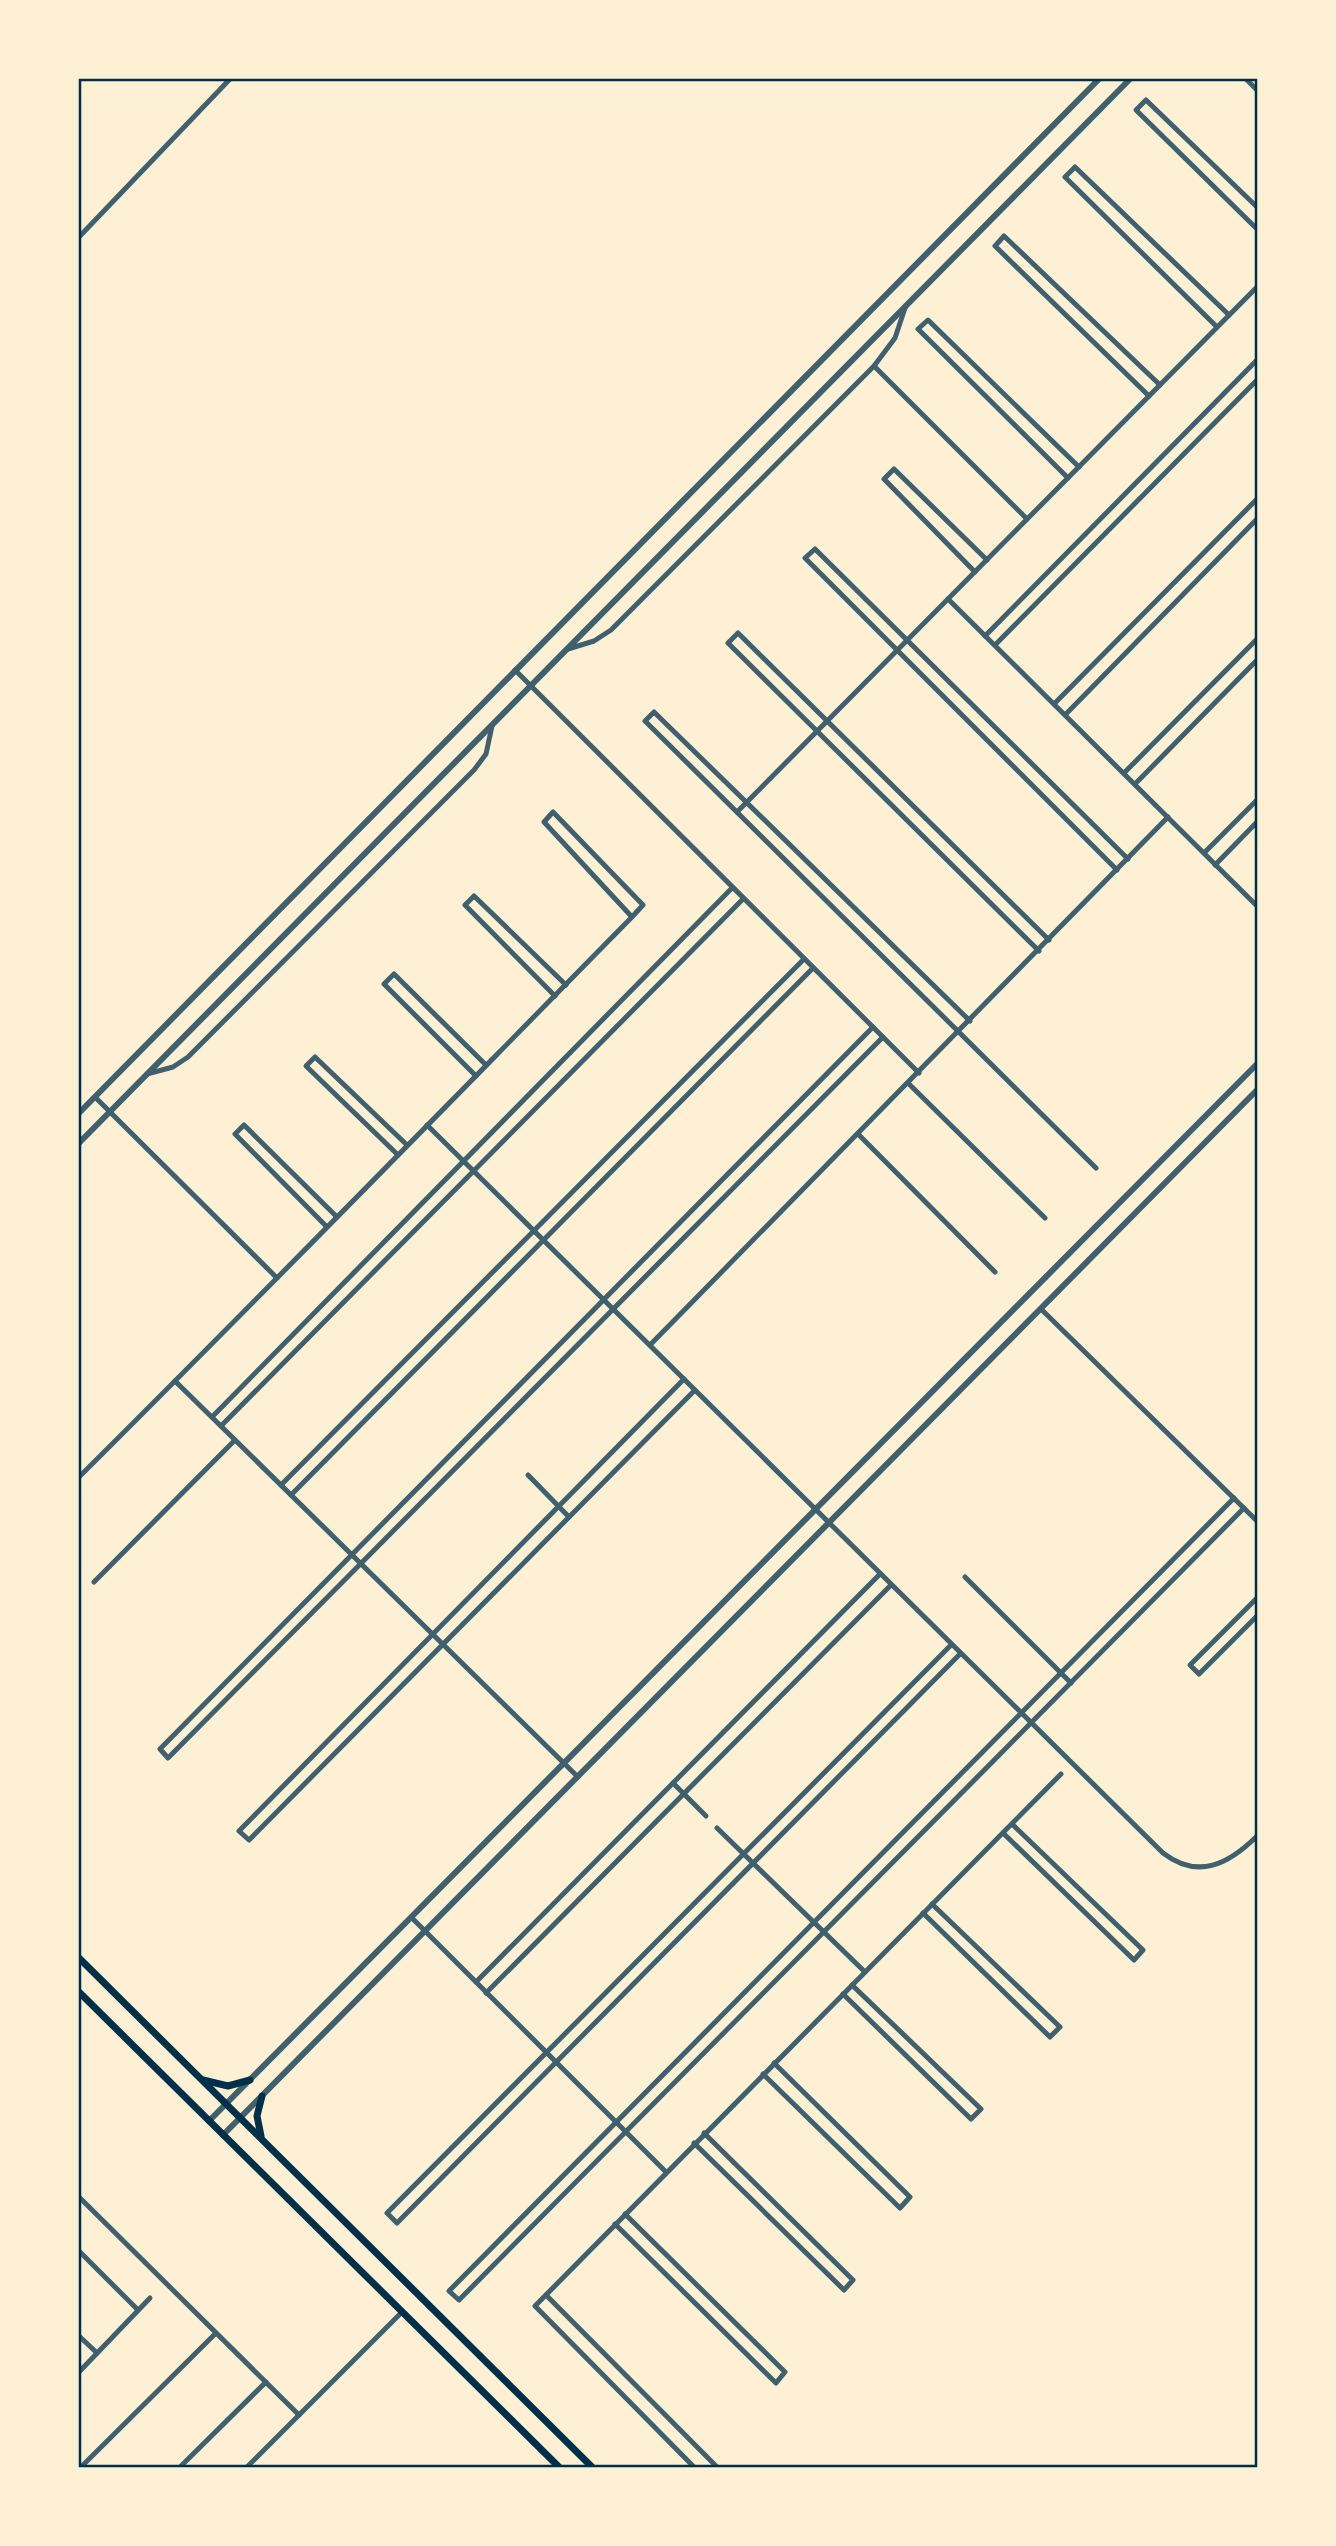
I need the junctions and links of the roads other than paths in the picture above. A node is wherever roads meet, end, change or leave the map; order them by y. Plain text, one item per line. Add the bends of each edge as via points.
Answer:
1 (230, 79) edge
2 (1098, 79) edge
3 (1130, 79) edge
4 (1246, 79) edge
5 (1257, 90) edge
6 (1257, 207) edge
7 (1257, 229) edge
8 (79, 237) edge
9 (1257, 286) edge
10 (905, 308) junction
11 (1229, 315) junction
12 (1217, 327) junction
13 (1257, 359) edge
14 (874, 366) junction
15 (1257, 380) edge
16 (1160, 385) junction
17 (1149, 396) junction
18 (1079, 467) junction
19 (1068, 478) junction
20 (1257, 499) edge
21 (1109, 510) junction
22 (1027, 519) junction
23 (1257, 519) edge
24 (1119, 520) junction
25 (987, 560) junction
26 (975, 572) junction
27 (1179, 578) junction
28 (1190, 588) junction
29 (948, 599) junction
30 (985, 636) junction
31 (1257, 639) edge
32 (907, 640) junction
33 (1117, 640) junction
34 (995, 645) junction
35 (568, 649) junction
36 (897, 650) junction
37 (1128, 651) junction
38 (1245, 652) junction
39 (1256, 661) edge
40 (515, 670) junction
41 (531, 686) junction
42 (1054, 704) junction
43 (1065, 715) junction
44 (827, 721) junction
45 (492, 726) junction
46 (817, 731) junction
47 (1017, 750) junction
48 (1006, 759) junction
49 (1124, 773) junction
50 (883, 777) junction
51 (1135, 784) junction
52 (873, 786) junction
53 (1257, 800) edge
54 (747, 802) junction
55 (737, 812) junction
56 (1168, 817) junction
57 (1257, 822) edge
58 (936, 829) junction
59 (926, 838) junction
60 (1204, 853) junction
61 (1128, 859) junction
62 (1215, 865) junction
63 (813, 867) junction
64 (1117, 870) junction
65 (804, 877) junction
66 (732, 888) junction
67 (743, 899) junction
68 (1257, 906) edge
69 (859, 912) junction
70 (632, 917) junction
71 (849, 921) junction
72 (684, 937) junction
73 (1049, 940) junction
74 (695, 947) junction
75 (1039, 951) junction
76 (804, 959) junction
77 (912, 965) junction
78 (813, 968) junction
79 (903, 974) junction
80 (566, 985) junction
81 (555, 996) junction
82 (970, 1021) junction
83 (597, 1026) junction
84 (873, 1027) junction
85 (961, 1031) junction
86 (607, 1036) junction
87 (883, 1037) junction
88 (1257, 1064) edge
89 (486, 1065) junction
90 (147, 1073) junction
91 (919, 1073) junction
92 (476, 1076) junction
93 (909, 1084) junction
94 (1257, 1090) edge
95 (669, 1094) junction
96 (94, 1097) junction
97 (679, 1104) junction
98 (109, 1112) junction
99 (79, 1113) edge
100 (427, 1125) junction
101 (859, 1135) junction
102 (79, 1143) edge
103 (407, 1145) junction
104 (398, 1155) junction
105 (464, 1161) junction
106 (737, 1164) junction
107 (1096, 1168) dead end
108 (474, 1171) junction
109 (748, 1174) junction
110 (422, 1203) junction
111 (433, 1212) junction
112 (337, 1217) junction
113 (1045, 1218) dead end
114 (327, 1227) junction
115 (533, 1229) junction
116 (543, 1239) junction
117 (995, 1272) dead end
118 (277, 1278) junction
119 (337, 1289) junction
120 (347, 1299) junction
121 (603, 1299) junction
122 (1041, 1309) junction
123 (614, 1310) junction
124 (650, 1345) junction
125 (406, 1358) junction
126 (417, 1367) junction
127 (684, 1379) junction
128 (175, 1381) junction
129 (695, 1390) junction
130 (234, 1394) junction
131 (243, 1403) junction
132 (212, 1416) junction
133 (221, 1426) junction
134 (477, 1427) junction
135 (488, 1437) junction
136 (235, 1440) junction
137 (310, 1454) junction
138 (321, 1465) junction
139 (528, 1475) dead end
140 (79, 1477) edge
141 (281, 1485) junction
142 (291, 1495) junction
143 (407, 1497) junction
144 (1234, 1498) junction
145 (559, 1506) junction
146 (418, 1508) junction
147 (1244, 1508) junction
148 (816, 1510) junction
149 (569, 1517) junction
150 (1257, 1521) edge
151 (829, 1523) junction
152 (351, 1554) junction
153 (362, 1564) junction
154 (880, 1574) junction
155 (965, 1577) dead end
156 (94, 1582) dead end
157 (891, 1585) junction
158 (1257, 1598) edge
159 (1128, 1605) junction
160 (1139, 1614) junction
161 (1257, 1616) edge
162 (433, 1634) junction
163 (443, 1644) junction
164 (951, 1645) junction
165 (960, 1654) junction
166 (1061, 1673) junction
167 (778, 1677) junction
168 (1071, 1683) junction
169 (789, 1687) junction
170 (1021, 1714) junction
171 (1030, 1723) junction
172 (851, 1745) junction
173 (861, 1754) junction
174 (565, 1764) junction
175 (1061, 1774) dead end
176 (578, 1777) junction
177 (673, 1783) junction
178 (684, 1794) junction
179 (706, 1816) dead end
180 (917, 1819) junction
181 (1012, 1824) junction
182 (717, 1828) dead end
183 (927, 1828) junction
184 (1003, 1833) junction
185 (1257, 1836) edge
186 (744, 1853) junction
187 (754, 1863) junction
188 (573, 1885) junction
189 (583, 1895) junction
190 (932, 1904) junction
191 (923, 1913) junction
192 (412, 1918) junction
193 (815, 1923) junction
194 (424, 1930) junction
195 (824, 1932) junction
196 (648, 1951) junction
197 (79, 1958) edge
198 (657, 1960) junction
199 (865, 1972) junction
200 (476, 1983) junction
201 (852, 1985) junction
202 (79, 1992) edge
203 (486, 1993) junction
204 (843, 1994) junction
205 (720, 2018) junction
206 (730, 2027) junction
207 (546, 2053) junction
208 (556, 2062) junction
209 (774, 2063) junction
210 (763, 2074) junction
211 (199, 2078) junction
212 (250, 2080) junction
213 (262, 2096) junction
214 (226, 2104) junction
215 (240, 2118) junction
216 (209, 2121) junction
217 (616, 2123) junction
218 (625, 2132) junction
219 (704, 2133) junction
220 (223, 2135) junction
221 (262, 2140) junction
222 (694, 2143) junction
223 (666, 2172) junction
224 (79, 2197) edge
225 (85, 2203) junction
226 (79, 2209) edge
227 (625, 2214) junction
228 (615, 2224) junction
229 (79, 2251) edge
230 (546, 2295) junction
231 (150, 2298) dead end
232 (138, 2310) junction
233 (402, 2312) junction
234 (216, 2333) junction
235 (79, 2336) edge
236 (97, 2353) junction
237 (79, 2372) edge
238 (266, 2382) junction
239 (299, 2415) junction
240 (81, 2467) edge
241 (180, 2467) edge
242 (247, 2467) edge
243 (559, 2467) edge
244 (592, 2467) edge
245 (694, 2467) edge
246 (717, 2467) edge

1 - 8 street
2 - 40 street
3 - 10 street
4 - 5 street
6 - 7 street via 1146,100 1136,110
9 - 11 street
10 - 14 street via 895,338
10 - 35 street
11 - 12 street
11 - 12 street via 1075,167 1065,177
12 - 16 street
13 - 21 street
14 - 22 street
14 - 35 street via 611,631
15 - 24 street
16 - 17 street
16 - 17 street via 1004,236 995,246
17 - 18 street
18 - 19 street
18 - 19 street via 928,320 918,329
19 - 22 street
20 - 27 street
21 - 24 street
21 - 30 street
22 - 25 street
23 - 28 street
24 - 34 street
25 - 26 street
25 - 26 street via 894,469 884,479
26 - 29 street
27 - 28 street
27 - 33 street
28 - 37 street
29 - 30 street
29 - 32 street
30 - 34 street
31 - 38 street
32 - 36 street
32 - 36 street via 815,549 805,558
32 - 47 street
33 - 37 street
33 - 42 street
34 - 42 street
35 - 41 street
36 - 44 street
36 - 48 street
37 - 43 street
38 - 39 street
38 - 49 street
39 - 51 street
40 - 41 street
40 - 96 street
41 - 45 street
41 - 66 street
42 - 43 street
43 - 49 street
44 - 46 street
44 - 46 street via 738,633 728,643
44 - 50 street
45 - 90 street
45 - 90 street via 482,761 420,825 188,1057 173,1067
46 - 52 street
46 - 54 street
47 - 48 street
47 - 61 street
48 - 64 street
49 - 51 street
50 - 52 street
50 - 58 street
51 - 56 street
52 - 59 street
53 - 60 street
54 - 55 street
54 - 55 street via 654,712 645,721
54 - 63 street
55 - 65 street
56 - 60 street
56 - 61 street
57 - 62 street
58 - 59 street
58 - 73 street
59 - 75 street
60 - 62 street
61 - 64 street
62 - 68 street
63 - 65 street
63 - 69 street
64 - 73 street
65 - 71 street
66 - 67 street
66 - 72 street
67 - 74 street
67 - 76 street
69 - 71 street
69 - 77 street
70 - 70 street via 643,905 553,812 544,822
70 - 80 street
71 - 79 street
72 - 74 street
72 - 83 street
73 - 75 street
74 - 86 street
75 - 82 street
76 - 78 street
76 - 95 street
77 - 79 street
77 - 82 street
78 - 84 street
78 - 97 street
79 - 85 street
80 - 81 street
80 - 81 street via 474,896 465,905
81 - 89 street
82 - 85 street
83 - 86 street
83 - 105 street
84 - 87 street
84 - 106 street
85 - 91 street
85 - 107 street
86 - 108 street
87 - 91 street
87 - 109 street
88 - 148 street
89 - 92 street
89 - 92 street via 394,974 384,984
90 - 98 street
91 - 93 street
92 - 100 street
93 - 101 street
93 - 113 street
94 - 122 street
95 - 97 street
95 - 115 street
96 - 98 street
96 - 99 street
97 - 116 street
98 - 102 street
98 - 118 street
100 - 103 street
100 - 105 street
101 - 117 street
101 - 124 street
103 - 104 street
103 - 104 street via 315,1057 306,1066
104 - 112 street
105 - 108 street
105 - 110 street
106 - 109 street
106 - 121 street
108 - 111 street
108 - 115 street
109 - 123 street
110 - 111 street
110 - 119 street
111 - 120 street
112 - 114 street
112 - 114 street via 244,1125 235,1134
114 - 118 street
115 - 116 street
115 - 125 street
116 - 121 street
116 - 126 street
118 - 128 street
119 - 120 street
119 - 130 street
120 - 131 street
121 - 123 street
121 - 134 street
122 - 144 street
122 - 151 street
123 - 124 street
123 - 135 street
124 - 127 street
125 - 126 street
125 - 137 street
126 - 138 street
127 - 129 street
127 - 145 street
128 - 132 street
128 - 140 street
129 - 148 street
129 - 149 street
130 - 131 street
130 - 132 street
131 - 133 street
132 - 133 street
133 - 136 street
134 - 135 street
134 - 143 street
135 - 146 street
136 - 141 street
136 - 156 street
137 - 138 street
137 - 141 street
138 - 142 street
139 - 145 street
141 - 142 street
142 - 152 street
143 - 146 street
143 - 152 street
144 - 147 street
144 - 159 street
145 - 149 street
145 - 162 street
146 - 153 street
147 - 150 street
147 - 160 street
148 - 151 street
148 - 174 street
149 - 163 street
151 - 154 street
151 - 176 street
152 - 153 street
152 - 153 street via 160,1749 168,1758
153 - 162 street
154 - 157 street
154 - 167 street
155 - 166 street
157 - 164 street
157 - 169 street
158 - 161 street via 1190,1665 1199,1674
159 - 160 street
159 - 166 street
160 - 168 street
162 - 163 street
162 - 163 street via 239,1830 249,1840
163 - 174 street
164 - 165 street
164 - 172 street
165 - 170 street
165 - 173 street
166 - 168 street
166 - 170 street
167 - 169 street
167 - 177 street
168 - 171 street
169 - 178 street
170 - 171 street
170 - 180 street
171 - 183 street
171 - 185 street via 1151,1843 1180,1864 1207,1867 1226,1862
172 - 173 street
172 - 186 street
173 - 187 street
174 - 176 street
174 - 192 street
175 - 181 street
176 - 194 street
177 - 178 street
177 - 188 street
178 - 179 street
178 - 189 street
180 - 183 street
180 - 193 street
181 - 184 street
181 - 184 street via 1143,1950 1134,1960
182 - 186 street
183 - 195 street
184 - 190 street
186 - 187 street
186 - 196 street
187 - 193 street
187 - 198 street
188 - 189 street
188 - 200 street
189 - 203 street
190 - 191 street
190 - 191 street via 1060,2027 1050,2037
191 - 199 street
192 - 194 street
192 - 212 street
193 - 195 street
193 - 205 street
194 - 200 street
194 - 213 street
195 - 199 street
195 - 206 street
196 - 198 street
196 - 207 street
197 - 211 main road
198 - 208 street
199 - 201 street
200 - 203 street
201 - 204 street
201 - 204 street via 981,2109 971,2119
202 - 216 main road
203 - 207 street
204 - 209 street
205 - 206 street
205 - 217 street
206 - 218 street
207 - 208 street
207 - 208 street via 387,2213 397,2223
208 - 217 street
209 - 210 street
209 - 210 street via 910,2197 900,2208
210 - 219 street
211 - 212 main road via 228,2086
211 - 214 main road
212 - 214 street
213 - 215 street
213 - 221 main road via 257,2120
214 - 215 main road
214 - 216 street
215 - 220 street
215 - 221 main road
216 - 220 main road
217 - 218 street
217 - 218 street via 449,2291 459,2300
218 - 223 street
219 - 222 street
219 - 222 street via 853,2280 844,2290
220 - 233 main road
221 - 244 main road
222 - 223 street
223 - 227 street
224 - 225 street
225 - 226 street
225 - 234 street
227 - 228 street
227 - 228 street via 785,2372 776,2383
228 - 230 street
229 - 232 street
230 - 245 street via 535,2306
230 - 246 street
231 - 232 street
232 - 236 street
233 - 239 street
233 - 243 main road
234 - 238 street
234 - 240 street
235 - 236 street
236 - 237 street
238 - 239 street
238 - 241 street
239 - 242 street

